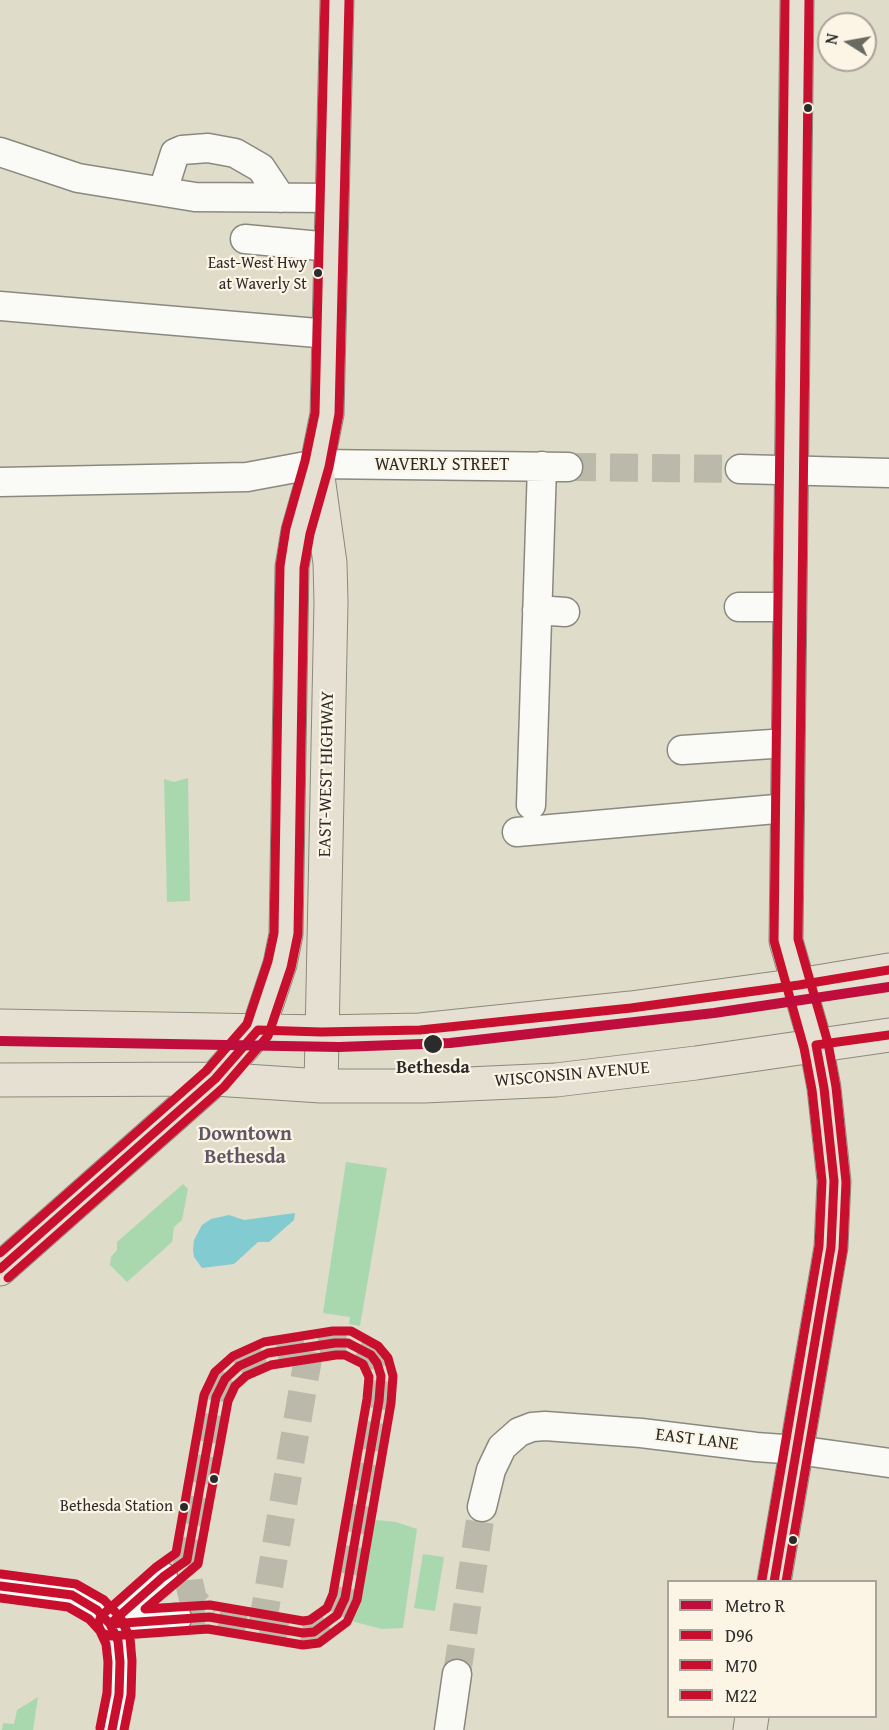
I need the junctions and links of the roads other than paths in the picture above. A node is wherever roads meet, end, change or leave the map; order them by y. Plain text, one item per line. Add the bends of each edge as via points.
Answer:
1 (338, 0) edge
2 (797, 0) edge
3 (0, 152) edge
4 (163, 191) junction
5 (281, 198) junction
6 (333, 198) junction
7 (245, 239) dead end
8 (331, 247) junction
9 (0, 306) edge
10 (329, 334) junction
11 (316, 464) junction
12 (740, 470) tunnel mouth
13 (790, 470) junction
14 (889, 473) edge
15 (0, 482) edge
16 (739, 607) dead end
17 (789, 607) junction
18 (537, 610) junction
19 (566, 612) dead end
20 (788, 743) junction
21 (682, 750) dead end
22 (531, 805) dead end
23 (787, 808) junction
24 (517, 832) dead end
25 (889, 970) edge
26 (799, 986) junction
27 (0, 1026) edge
28 (258, 1030) junction
29 (321, 1032) junction
30 (889, 1035) edge
31 (816, 1046) junction
32 (215, 1078) junction
33 (0, 1080) edge
34 (321, 1086) junction
35 (0, 1269) edge
36 (797, 1450) junction
37 (889, 1463) edge
38 (482, 1507) tunnel mouth
39 (163, 1577) dead end
40 (774, 1580) edge
41 (0, 1586) edge
42 (177, 1618) tunnel mouth
43 (110, 1624) junction
44 (457, 1674) tunnel mouth
45 (112, 1730) edge
46 (448, 1730) edge

1 - 6 main road, EAST-WEST HIGHWAY
2 - 13 main road
3 - 4 street via 78,178
4 - 5 street via 195,196
4 - 5 street via 175,153 208,148 236,153 261,168
5 - 6 street
6 - 8 main road, EAST-WEST HIGHWAY
7 - 8 street
8 - 10 main road, EAST-WEST HIGHWAY
9 - 10 street
10 - 11 main road, EAST-WEST HIGHWAY via 327,414
11 - 15 street, WAVERLY STREET via 247,477
11 - 18 street, WAVERLY STREET via 555,467
11 - 28 main road, EAST-WEST HIGHWAY via 291,567 286,934
11 - 29 main road, EAST-WEST HIGHWAY via 330,563
12 - 13 street
13 - 14 street
13 - 17 main road
16 - 17 street
17 - 20 main road
18 - 19 street
18 - 22 street
20 - 21 street
20 - 23 main road
23 - 24 street
23 - 26 main road via 786,941
25 - 26 main road
26 - 29 main road via 619,1010 420,1030
26 - 31 main road
27 - 28 main road
28 - 29 main road
28 - 32 main road
29 - 34 main road, EAST-WEST HIGHWAY
30 - 31 main road, WISCONSIN AVENUE
31 - 34 main road, WISCONSIN AVENUE via 556,1080
31 - 36 main road via 834,1181 831,1247
32 - 33 main road, WISCONSIN AVENUE
32 - 34 main road, WISCONSIN AVENUE
32 - 35 main road
36 - 37 street, EAST LANE
36 - 38 street, EAST LANE via 545,1426 519,1432 508,1440 495,1459
36 - 40 main road
39 - 43 street
41 - 43 street via 72,1595 97,1610
42 - 43 street
43 - 45 street via 118,1641 120,1662
44 - 46 street

